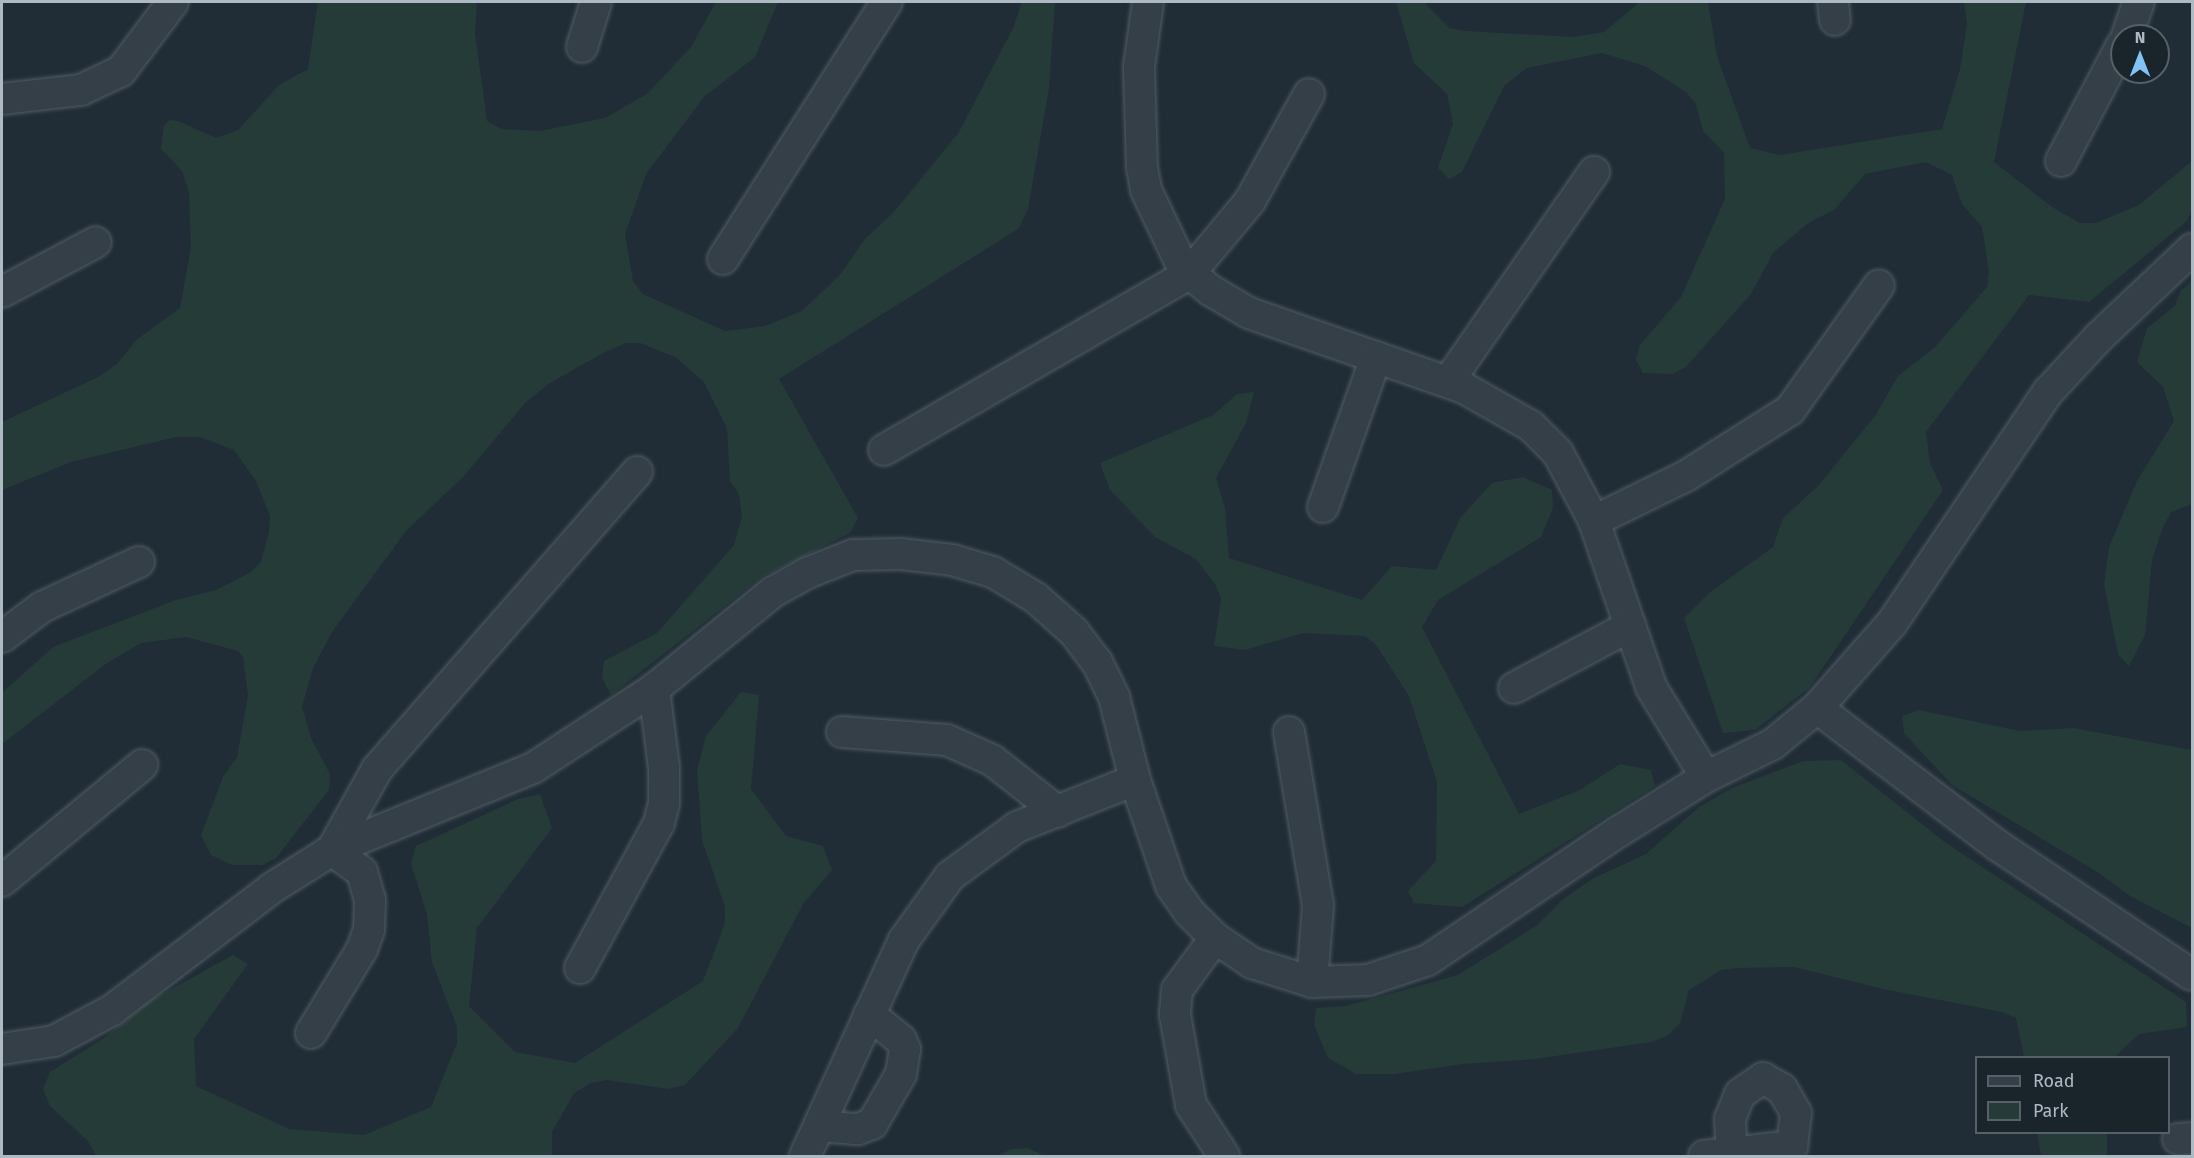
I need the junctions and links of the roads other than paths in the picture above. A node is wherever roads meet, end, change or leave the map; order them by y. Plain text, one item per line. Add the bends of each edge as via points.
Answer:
1 (173, 2) edge
2 (596, 2) edge
3 (887, 2) edge
4 (1148, 2) edge
5 (2139, 2) edge
6 (2131, 24) edge
7 (582, 47) dead end
8 (2110, 68) edge
9 (1309, 94) dead end
10 (2, 99) edge
11 (2061, 161) dead end
12 (1594, 171) dead end
13 (96, 242) dead end
14 (2193, 249) edge
15 (723, 259) dead end
16 (1190, 273) junction
17 (1879, 285) dead end
18 (2, 292) edge
19 (1376, 357) junction
20 (1448, 382) junction
21 (884, 450) dead end
22 (637, 472) dead end
23 (1323, 507) dead end
24 (1594, 521) junction
25 (139, 562) dead end
26 (1630, 627) junction
27 (2, 637) edge
28 (1514, 688) dead end
29 (654, 689) junction
30 (1817, 708) junction
31 (842, 732) dead end
32 (1289, 732) dead end
33 (142, 765) dead end
34 (1706, 777) junction
35 (1135, 780) junction
36 (1058, 812) junction
37 (332, 850) junction
38 (2, 881) edge
39 (1215, 938) junction
40 (580, 968) dead end
41 (2193, 975) edge
42 (1312, 982) junction
43 (869, 1014) junction
44 (311, 1033) dead end
45 (2, 1049) edge
46 (820, 1126) junction
47 (1220, 1155) edge
48 (805, 1156) edge

1 - 10 street via 121,71 81,90
2 - 7 street
3 - 15 street
4 - 16 street via 1139,67 1142,167 1146,190
5 - 6 street
8 - 11 street
9 - 16 street via 1250,201
12 - 20 street
13 - 18 street
14 - 30 street via 2048,392 1892,623
16 - 19 street via 1249,313
16 - 21 street
17 - 24 street via 1790,410 1686,476
19 - 20 street
19 - 23 street
20 - 24 street via 1531,426 1558,453
22 - 37 street via 527,593 377,769
24 - 26 street
25 - 27 street via 42,607
26 - 28 street
26 - 34 street via 1651,687
29 - 35 street via 773,592 807,573 853,555 901,554 951,560 993,572 1036,598 1074,632 1097,662 1114,697
29 - 37 street via 533,768
29 - 40 street via 664,768 664,803 659,823
30 - 34 street via 1773,744
30 - 41 street via 1997,845
31 - 36 street via 947,740 992,760
32 - 42 street via 1318,906
33 - 38 street
34 - 42 street via 1428,960 1368,980
35 - 36 street
35 - 39 street via 1171,886 1189,912
36 - 43 street via 1017,827 950,876 904,940
37 - 44 street via 362,872 370,900 369,930 362,949
37 - 45 street via 272,888 112,1010 54,1041
39 - 42 street via 1252,963
39 - 47 street via 1177,990 1175,1014 1191,1105
43 - 46 street
43 - 46 street via 901,1040 901,1074 872,1124 858,1129
46 - 48 street

